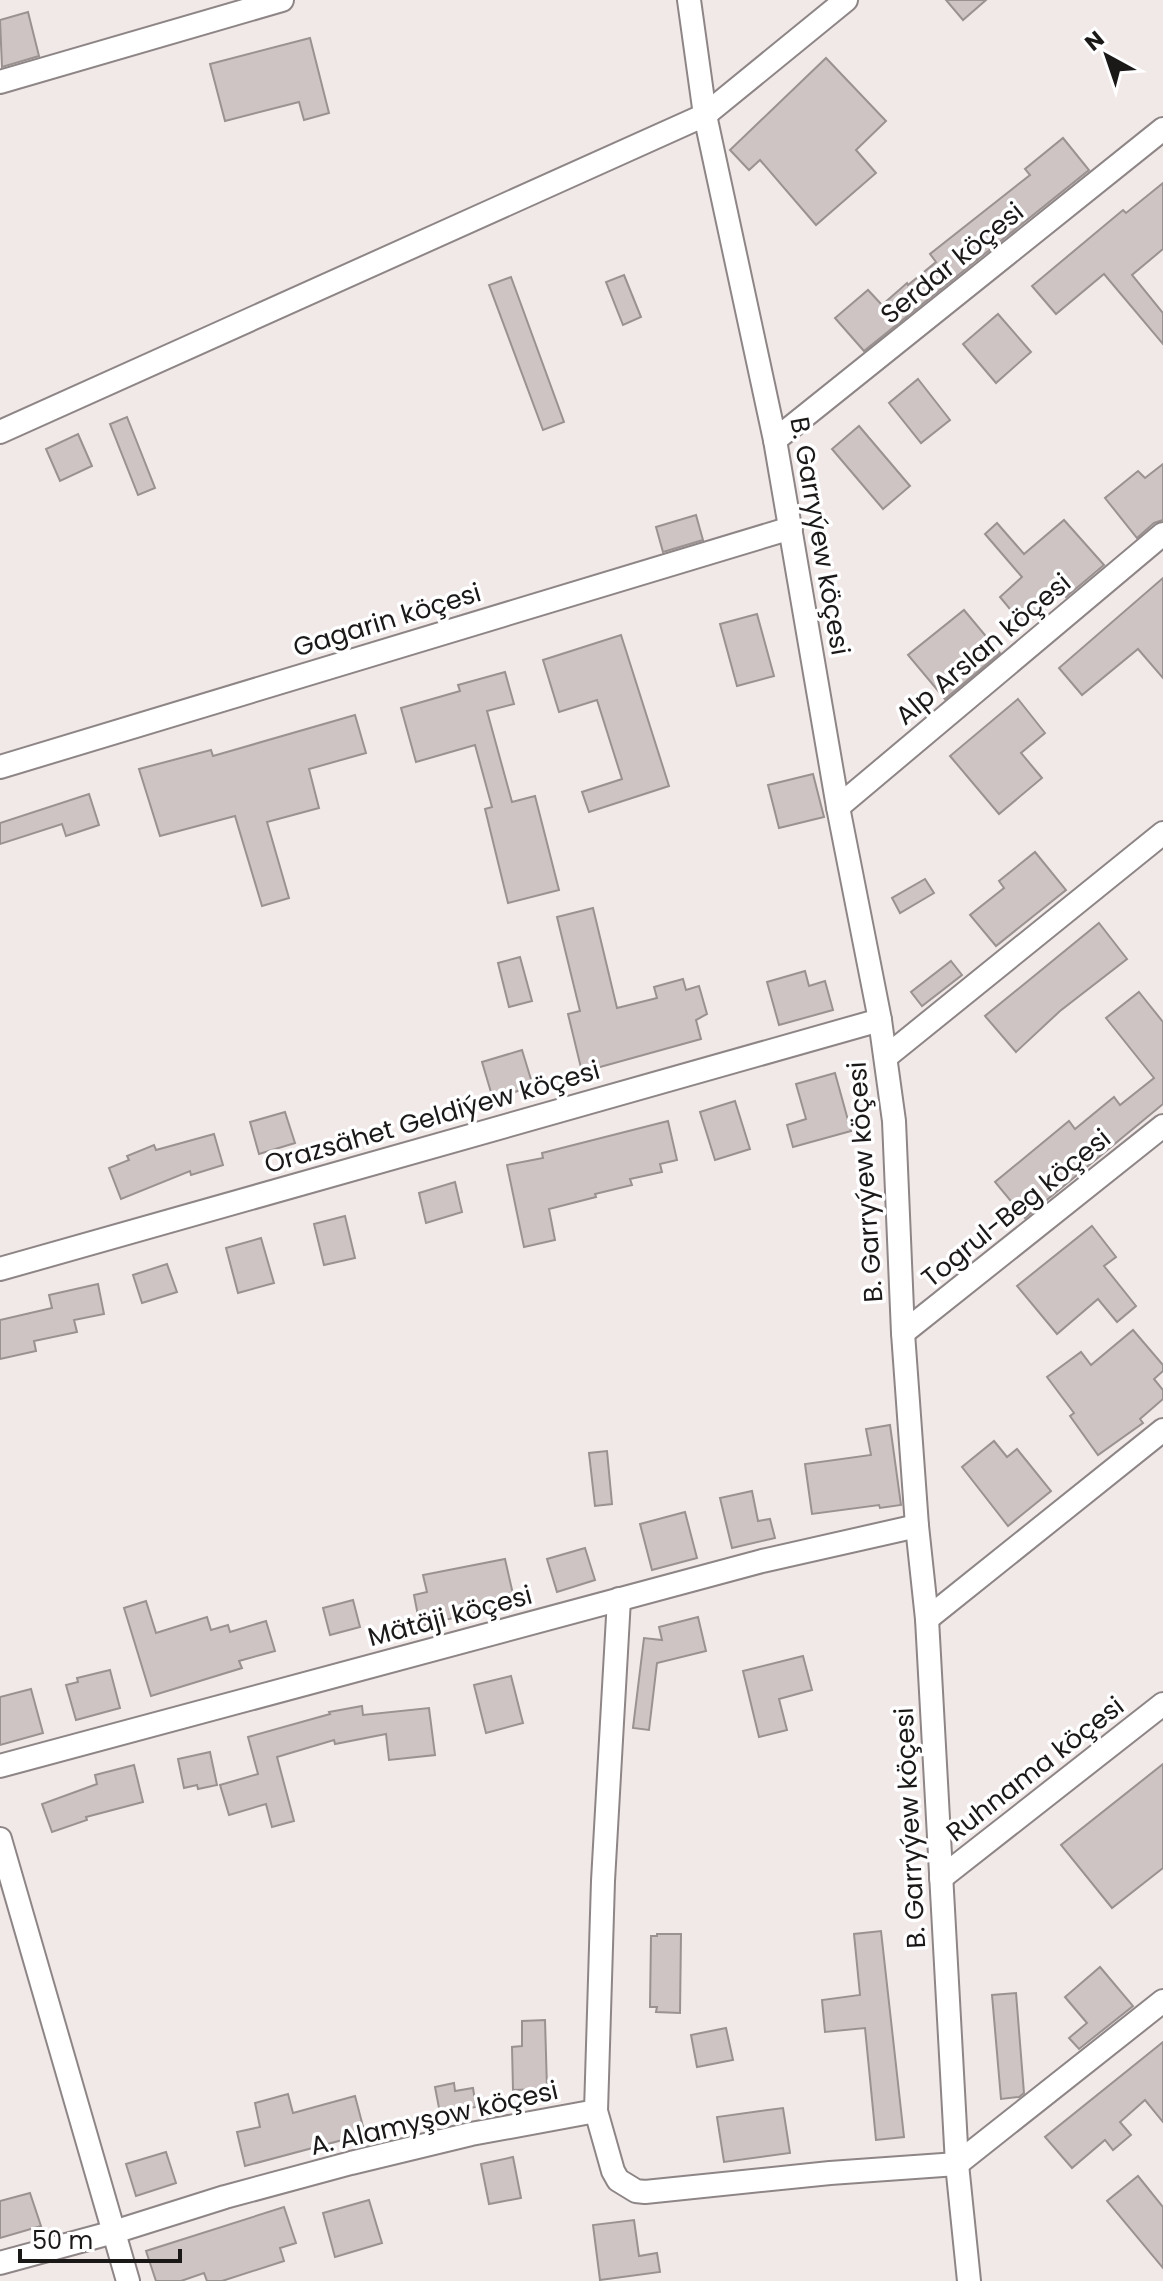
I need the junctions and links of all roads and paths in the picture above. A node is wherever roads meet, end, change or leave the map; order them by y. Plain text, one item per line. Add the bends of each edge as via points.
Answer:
1 (282, 0) edge
2 (689, 0) edge
3 (846, 0) edge
4 (0, 82) edge
5 (705, 115) junction
6 (1163, 129) edge
7 (0, 432) edge
8 (775, 440) junction
9 (791, 528) junction
10 (1163, 534) edge
11 (0, 767) edge
12 (838, 807) junction
13 (1163, 833) edge
14 (880, 1020) junction
15 (886, 1057) junction
16 (1163, 1126) edge
17 (0, 1269) edge
18 (903, 1333) junction
19 (1163, 1430) edge
20 (917, 1526) junction
21 (619, 1599) junction
22 (927, 1619) junction
23 (1163, 1704) edge
24 (0, 1766) edge
25 (0, 1839) edge
26 (941, 1878) junction
27 (1163, 2001) edge
28 (596, 2111) junction
29 (957, 2164) junction
30 (114, 2232) junction
31 (0, 2263) edge
32 (128, 2281) edge
33 (969, 2281) edge

1 - 4 street
2 - 5 street, B. Garryýew köçesi
3 - 5 street
5 - 7 street
5 - 8 street, B. Garryýew köçesi
6 - 8 street, Serdar köçesi
8 - 9 street, B. Garryýew köçesi
9 - 11 street, Gagarin köçesi
9 - 12 street, B. Garryýew köçesi
10 - 12 street, Alp Arslan köçesi
12 - 14 street, B. Garryýew köçesi
13 - 15 street
14 - 15 street, B. Garryýew köçesi
14 - 17 street, Orazsähet Geldiýew köçesi
15 - 18 street, B. Garryýew köçesi via 894,1121
16 - 18 street, Togrul-Beg köçesi
18 - 20 street, B. Garryýew köçesi
19 - 22 street
20 - 21 street, Mätäji köçesi
20 - 22 street, B. Garryýew köçesi
21 - 24 street, Mätäji köçesi
21 - 28 street
22 - 26 street, B. Garryýew köçesi
23 - 26 street, Ruhnama köçesi
25 - 30 street
26 - 29 street, B. Garryýew köçesi
27 - 29 street
28 - 29 street, A. Alamyşow köçesi via 613,2171 624,2186 636,2191
28 - 30 street, A. Alamyşow köçesi via 351,2163
29 - 33 street, B. Garryýew köçesi
30 - 31 street, A. Alamyşow köçesi
30 - 32 street

